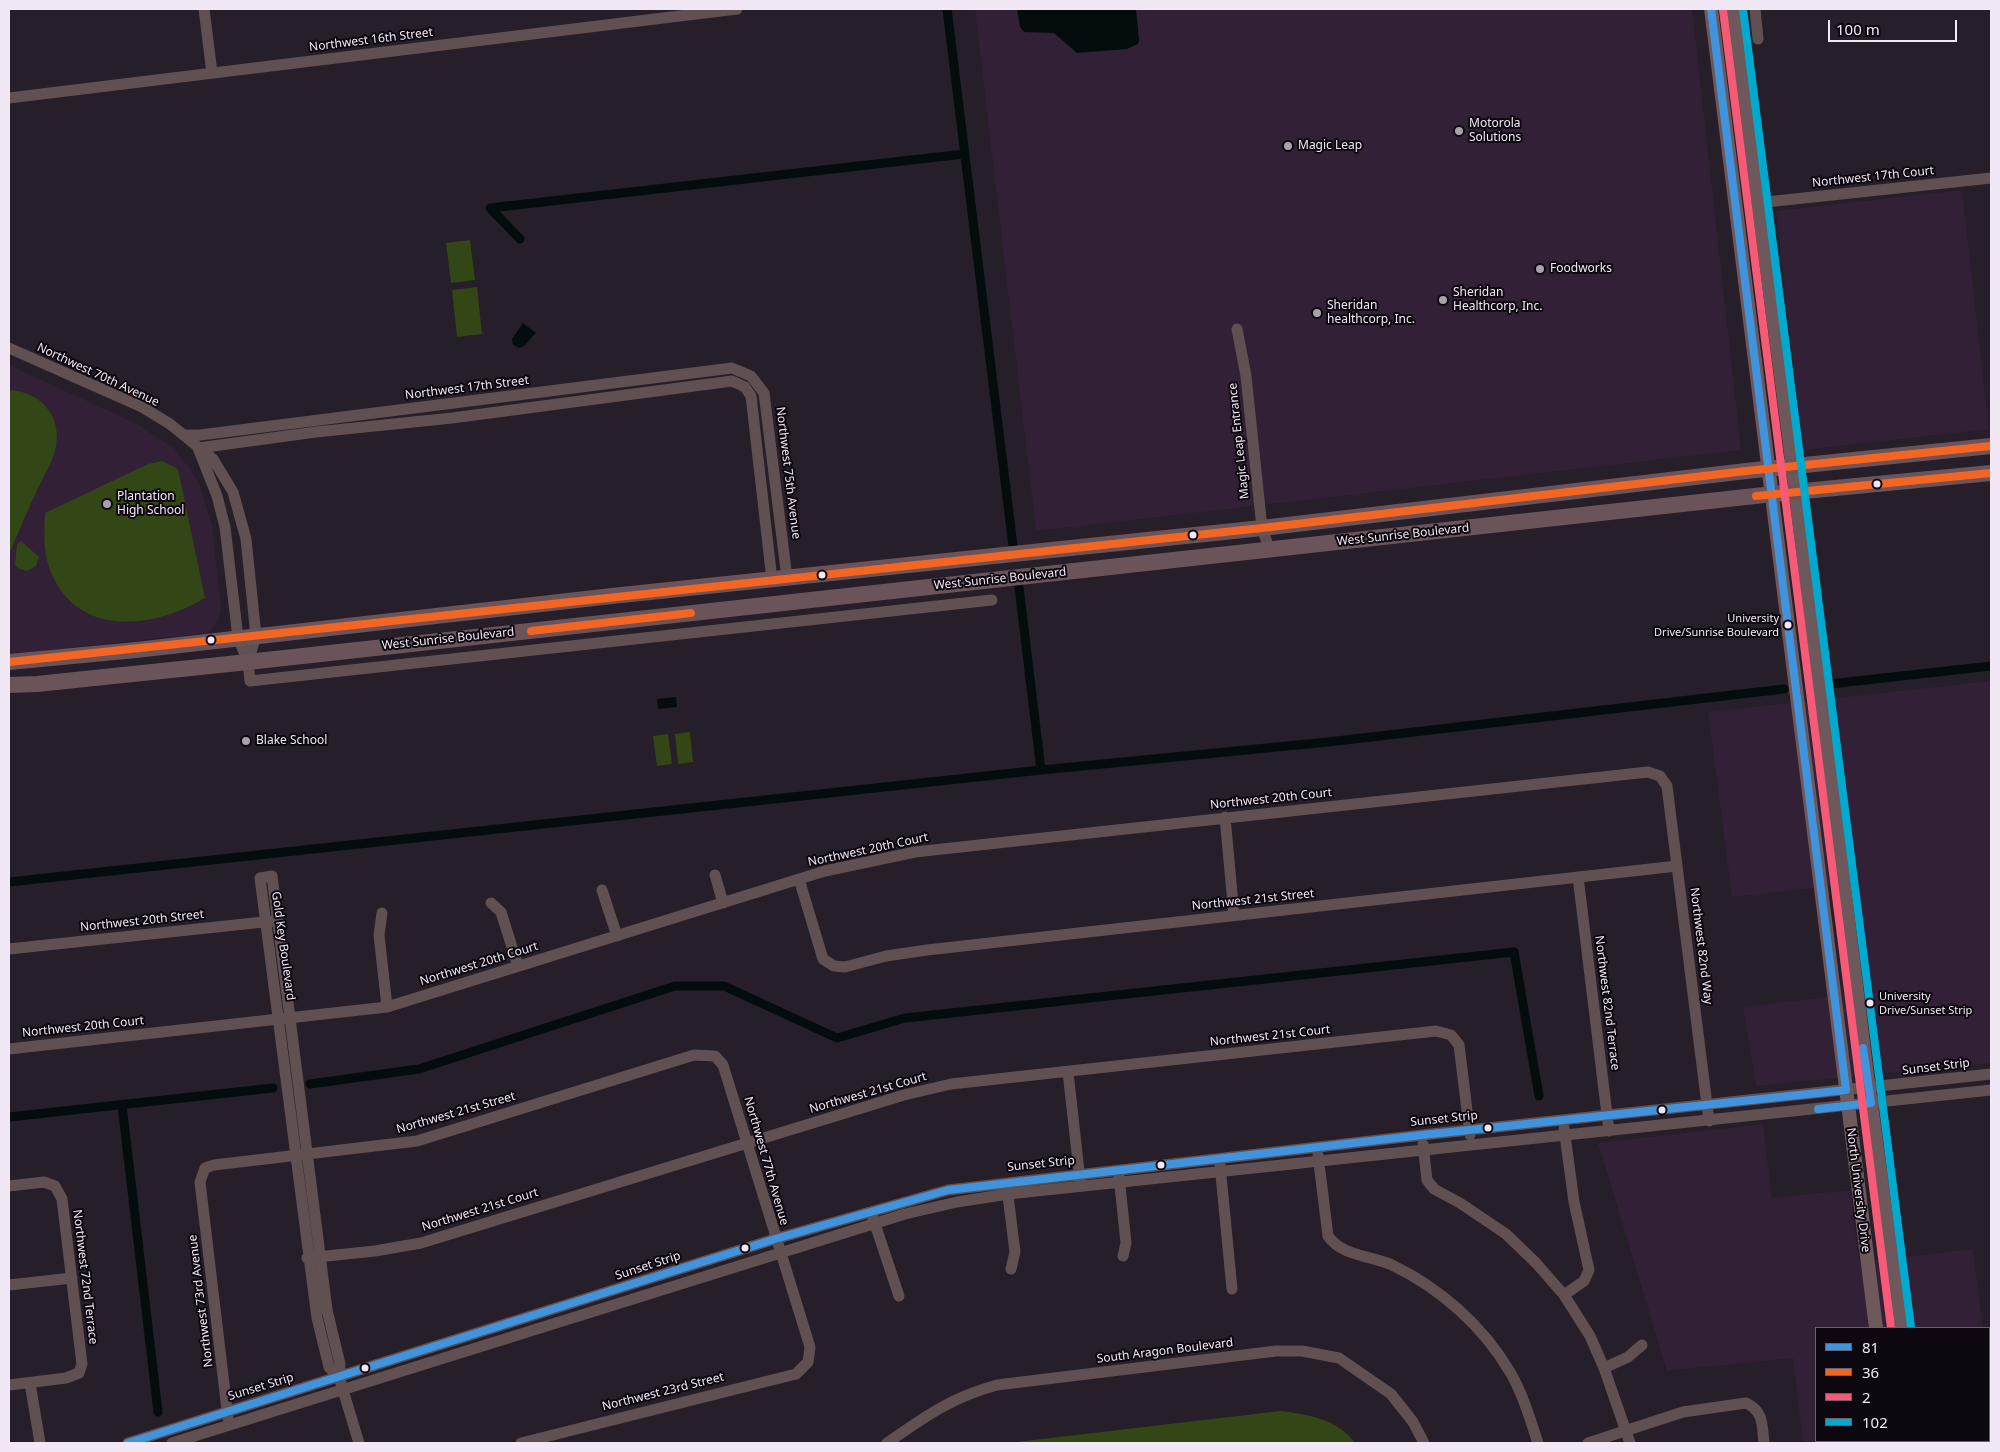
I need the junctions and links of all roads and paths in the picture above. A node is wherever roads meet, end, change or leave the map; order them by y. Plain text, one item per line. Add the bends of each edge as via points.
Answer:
1 (204, 9) edge
2 (737, 9) edge
3 (1711, 9) edge
4 (1733, 9) edge
5 (1754, 9) edge
6 (1758, 39) dead end
7 (212, 73) junction
8 (9, 98) edge
9 (1991, 178) edge
10 (1734, 185) junction
11 (1757, 203) junction
12 (1737, 209) junction
13 (1762, 236) junction
14 (1237, 328) dead end
15 (9, 348) edge
16 (751, 376) joint
17 (184, 434) junction
18 (1991, 446) edge
19 (198, 448) junction
20 (1792, 466) junction
21 (1769, 468) junction
22 (1991, 473) edge
23 (1795, 492) junction
24 (1773, 494) junction
25 (1262, 528) junction
26 (1270, 550) junction
27 (815, 575) junction
28 (780, 579) junction
29 (992, 600) dead end
30 (787, 602) junction
31 (782, 623) junction
32 (256, 636) junction
33 (238, 638) junction
34 (9, 662) edge
35 (248, 662) junction
36 (9, 685) edge
37 (1660, 776) joint
38 (1225, 817) junction
39 (1677, 866) junction
40 (715, 875) dead end
41 (1578, 877) junction
42 (799, 879) junction
43 (602, 890) dead end
44 (492, 903) dead end
45 (723, 903) junction
46 (382, 913) dead end
47 (1234, 915) junction
48 (272, 921) joint
49 (617, 936) junction
50 (9, 949) edge
51 (518, 966) junction
52 (387, 1006) junction
53 (285, 1019) junction
54 (9, 1049) edge
55 (715, 1056) joint
56 (1068, 1072) junction
57 (1991, 1074) edge
58 (1869, 1088) junction
59 (1846, 1090) junction
60 (1991, 1090) edge
61 (1871, 1103) junction
62 (1707, 1104) junction
63 (1848, 1106) junction
64 (1607, 1115) junction
65 (1563, 1120) junction
66 (1709, 1121) junction
67 (1470, 1130) junction
68 (1609, 1131) junction
69 (1422, 1135) junction
70 (1565, 1136) junction
71 (747, 1143) junction
72 (1471, 1144) junction
73 (1318, 1148) junction
74 (1423, 1150) junction
75 (301, 1156) junction
76 (1219, 1159) junction
77 (1319, 1161) junction
78 (1118, 1170) junction
79 (1220, 1172) junction
80 (201, 1174) joint
81 (1080, 1174) junction
82 (1007, 1182) junction
83 (1120, 1182) junction
84 (9, 1186) edge
85 (1081, 1187) junction
86 (1008, 1194) junction
87 (871, 1211) junction
88 (875, 1224) junction
89 (775, 1240) junction
90 (781, 1253) junction
91 (1123, 1256) dead end
92 (313, 1257) junction
93 (1011, 1270) dead end
94 (72, 1278) junction
95 (9, 1285) edge
96 (1232, 1289) dead end
97 (1564, 1294) junction
98 (899, 1296) dead end
99 (1876, 1327) edge
100 (1901, 1327) edge
101 (1642, 1344) dead end
102 (808, 1362) joint
103 (1604, 1368) junction
104 (339, 1377) junction
105 (30, 1383) junction
106 (9, 1386) edge
107 (342, 1390) junction
108 (227, 1412) junction
109 (228, 1425) junction
110 (1626, 1431) junction
111 (40, 1443) edge
112 (128, 1443) edge
113 (172, 1443) edge
114 (360, 1443) edge
115 (521, 1443) edge
116 (887, 1443) edge
117 (1424, 1443) edge
118 (1538, 1443) edge
119 (1588, 1443) edge
120 (1630, 1443) edge
121 (1764, 1443) edge

1 - 7 street
2 - 7 street, Northwest 16th Street
3 - 10 main road, North University Drive
4 - 11 main road, North University Drive
5 - 6 street
7 - 8 street, Northwest 16th Street
9 - 11 street, Northwest 17th Court
10 - 11 main road
10 - 12 main road, North University Drive
11 - 13 main road, North University Drive
12 - 13 main road via 1749,214
12 - 21 main road, North University Drive
13 - 20 main road, North University Drive
14 - 25 street, Magic Leap Entrance via 1246,376
15 - 17 street, Northwest 70th Avenue via 142,407
16 - 17 street, Northwest 17th Street via 732,368 200,435
16 - 28 street, Northwest 75th Avenue via 764,393
17 - 19 street, Northwest 70th Avenue
18 - 20 highway, West Sunrise Boulevard
19 - 28 street via 732,381 745,387 751,396
19 - 32 street, Northwest 70th Avenue via 213,459 233,492 243,522
19 - 33 street, Northwest 70th Avenue via 225,527
20 - 21 highway, West Sunrise Boulevard
20 - 23 main road, North University Drive
21 - 24 main road, North University Drive
21 - 25 highway, West Sunrise Boulevard
22 - 23 highway, West Sunrise Boulevard
23 - 24 highway, West Sunrise Boulevard
23 - 58 main road, North University Drive
24 - 26 highway, West Sunrise Boulevard
24 - 59 main road, North University Drive
25 - 26 street, Magic Leap Entrance
25 - 27 highway, West Sunrise Boulevard
26 - 30 highway, West Sunrise Boulevard
27 - 28 highway, West Sunrise Boulevard
27 - 30 highway
28 - 32 highway, West Sunrise Boulevard
29 - 31 street
30 - 31 street
30 - 35 highway, West Sunrise Boulevard
31 - 35 street, Northwest 70th Avenue via 250,682
32 - 33 highway, West Sunrise Boulevard
32 - 35 street, Northwest 70th Avenue
33 - 34 highway, West Sunrise Boulevard
33 - 35 street, Northwest 70th Avenue
35 - 36 highway, West Sunrise Boulevard
37 - 38 street, Northwest 20th Court via 1648,772
37 - 39 street, Northwest 82nd Way via 1667,786
38 - 42 street, Northwest 20th Court via 915,852
38 - 47 street
39 - 41 street, Northwest 21st Street
39 - 62 street, Northwest 82nd Way
40 - 45 street
41 - 47 street, Northwest 21st Street
41 - 64 street, Northwest 82nd Terrace
42 - 45 street, Northwest 20th Court
42 - 47 street, Northwest 21st Street via 823,959 834,966 927,950
43 - 49 street
44 - 51 street via 501,912
45 - 49 street, Northwest 20th Court
46 - 52 street via 379,936
48 - 50 street, Northwest 20th Street
48 - 53 street, Gold Key Boulevard
49 - 51 street, Northwest 20th Court
51 - 52 street, Northwest 20th Court
52 - 53 street, Northwest 20th Court
53 - 54 street, Northwest 20th Court
53 - 75 street, Gold Key Boulevard
55 - 71 street, Northwest 77th Avenue via 723,1065
55 - 75 street, Northwest 21st Street via 694,1056 418,1141
56 - 67 street, Northwest 21st Court via 1436,1031 1451,1035 1459,1045
56 - 71 street, Northwest 21st Court via 951,1084 914,1092
56 - 81 street
57 - 58 street, Sunset Strip
58 - 59 street, Sunset Strip
58 - 61 main road, North University Drive
59 - 62 street, Sunset Strip
59 - 63 main road, North University Drive
60 - 61 street
61 - 63 street
61 - 100 main road, North University Drive
62 - 64 street, Sunset Strip
62 - 66 street, Northwest 82nd Way
63 - 66 street
63 - 99 main road, North University Drive
64 - 65 street, Sunset Strip
64 - 68 street, Northwest 82nd Terrace
65 - 67 street, Sunset Strip
65 - 70 street
66 - 68 street
67 - 69 street, Sunset Strip
67 - 72 street
68 - 70 street
69 - 73 street, Sunset Strip
69 - 74 street
70 - 72 street
70 - 97 street via 1574,1202 1589,1270 1584,1281
71 - 89 street, Northwest 77th Avenue
71 - 92 street, Northwest 21st Court via 421,1243
72 - 74 street
73 - 76 street, Sunset Strip
73 - 77 street
74 - 77 street
74 - 97 street via 1428,1180 1434,1189 1460,1202 1506,1234
75 - 80 street, Northwest 21st Street via 214,1165 205,1168
75 - 92 street, Gold Key Boulevard
76 - 78 street, Sunset Strip
76 - 79 street
77 - 79 street
77 - 118 street via 1328,1236 1334,1246 1413,1275 1444,1297 1481,1332 1510,1372
78 - 81 street, Sunset Strip
78 - 83 street
79 - 83 street
79 - 96 street
80 - 108 street, Northwest 73rd Avenue
81 - 82 street, Sunset Strip
81 - 85 street
82 - 86 street
82 - 87 street, Sunset Strip via 948,1190
83 - 85 street
83 - 91 street via 1126,1243
84 - 94 street, Northwest 72nd Terrace via 44,1182 55,1186 62,1199
85 - 86 street
86 - 88 street via 939,1205
86 - 93 street via 1015,1252
87 - 88 street
87 - 89 street, Sunset Strip
88 - 90 street
88 - 98 street
89 - 90 street, Northwest 77th Avenue
89 - 104 street, Sunset Strip
90 - 102 street, Northwest 77th Avenue via 810,1346
90 - 107 street
92 - 104 street, Gold Key Boulevard via 340,1364
94 - 95 street
94 - 105 street, Northwest 72nd Terrace via 82,1364 79,1373
97 - 103 street via 1590,1336
101 - 103 street via 1628,1358
102 - 115 street, Northwest 23rd Street via 796,1374
103 - 110 street
104 - 107 street, Gold Key Boulevard
104 - 108 street, Sunset Strip
105 - 106 street
105 - 111 street
107 - 109 street
107 - 114 street, Gold Key Boulevard
108 - 109 street, Northwest 73rd Avenue
108 - 112 street, Sunset Strip
109 - 113 street
110 - 119 street
110 - 120 street
110 - 121 street via 1684,1412 1746,1403 1761,1415
116 - 117 street, South Aragon Boulevard via 945,1404 970,1392 997,1385 1276,1351 1302,1351 1339,1358 1391,1394 1414,1422

